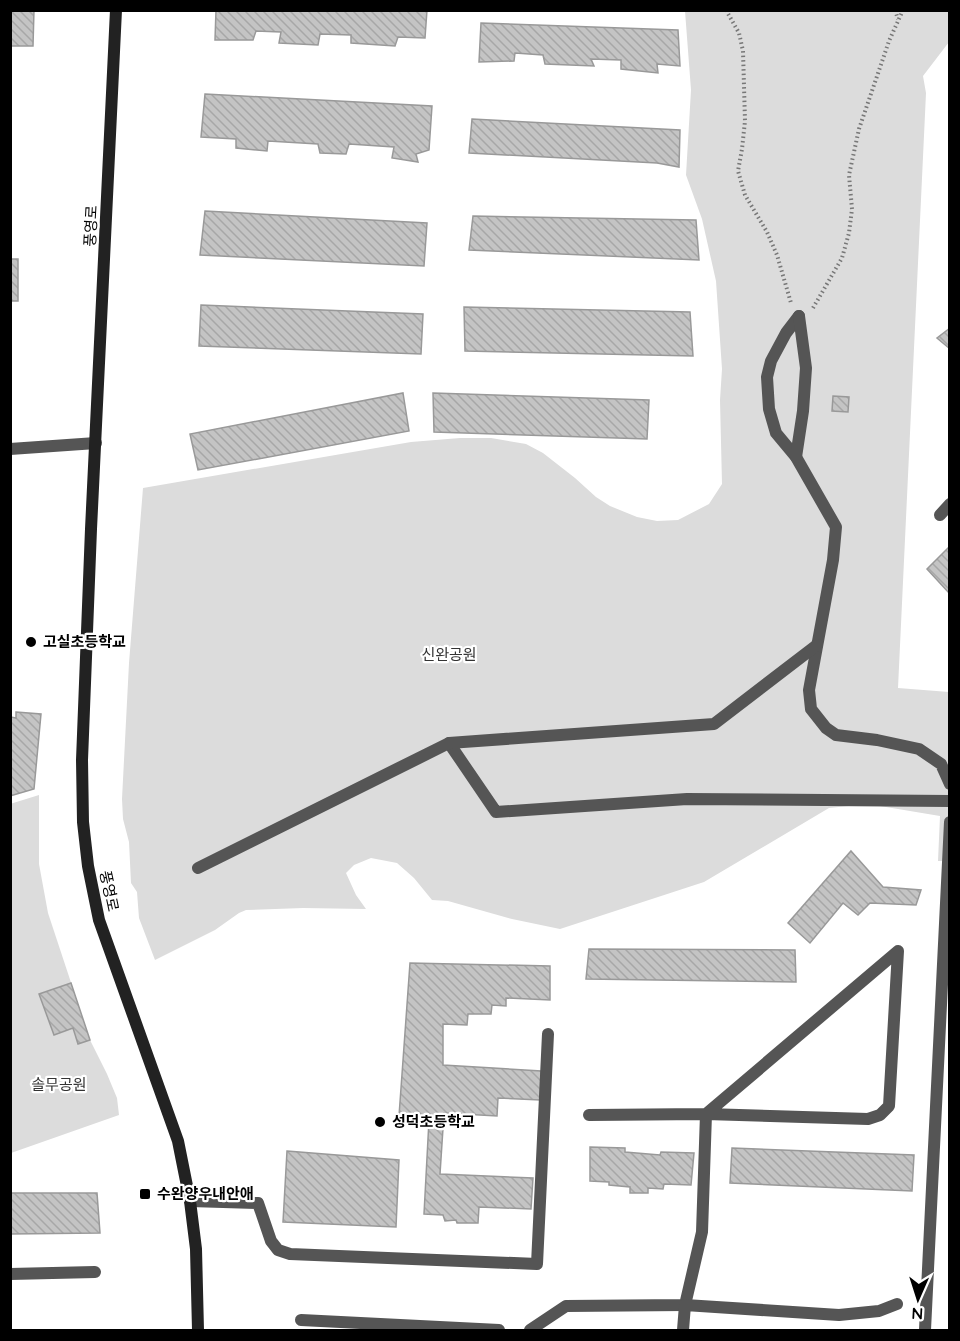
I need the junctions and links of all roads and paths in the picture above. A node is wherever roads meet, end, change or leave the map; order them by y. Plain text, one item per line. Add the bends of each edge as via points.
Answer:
1 (116, 10) edge
2 (726, 10) edge
3 (895, 10) edge
4 (903, 10) edge
5 (898, 19) junction
6 (799, 316) junction
7 (96, 443) junction
8 (10, 449) edge
9 (796, 458) junction
10 (950, 504) edge
11 (940, 515) dead end
12 (818, 645) junction
13 (449, 743) junction
14 (950, 784) edge
15 (950, 801) edge
16 (950, 822) edge
17 (198, 868) dead end
18 (548, 1034) dead end
19 (706, 1114) junction
20 (589, 1115) dead end
21 (190, 1201) junction
22 (95, 1272) dead end
23 (10, 1274) edge
24 (897, 1304) dead end
25 (686, 1305) junction
26 (301, 1320) dead end
27 (198, 1330) edge
28 (499, 1330) edge
29 (530, 1330) edge
30 (683, 1330) edge
31 (925, 1330) edge

1 - 7 main road, 풍영로
2 - 6 path via 739,33 743,51 745,121 738,171 774,248
3 - 5 path
4 - 5 path
5 - 6 path via 855,148 849,175 852,209 842,258 812,310
6 - 9 street via 806,368
6 - 9 street via 771,361 767,377 768,409 776,433
7 - 8 street
7 - 21 main road, 풍영로 via 82,760 88,866 99,920 178,1141
9 - 12 street via 836,527
10 - 11 street
12 - 13 street via 714,724
12 - 14 street via 810,690 811,709 826,728 836,735 919,749 941,764
13 - 15 street via 496,812 687,799
13 - 17 street
16 - 31 street
18 - 21 street via 537,1263 290,1254 278,1250 271,1241 258,1203
19 - 19 street via 868,1119 880,1115 889,1106 898,951
19 - 20 street
19 - 25 street via 702,1232
21 - 27 main road, 풍영로
22 - 23 street
24 - 25 street via 879,1311 839,1315
25 - 29 street via 566,1306
25 - 30 street
26 - 28 street

